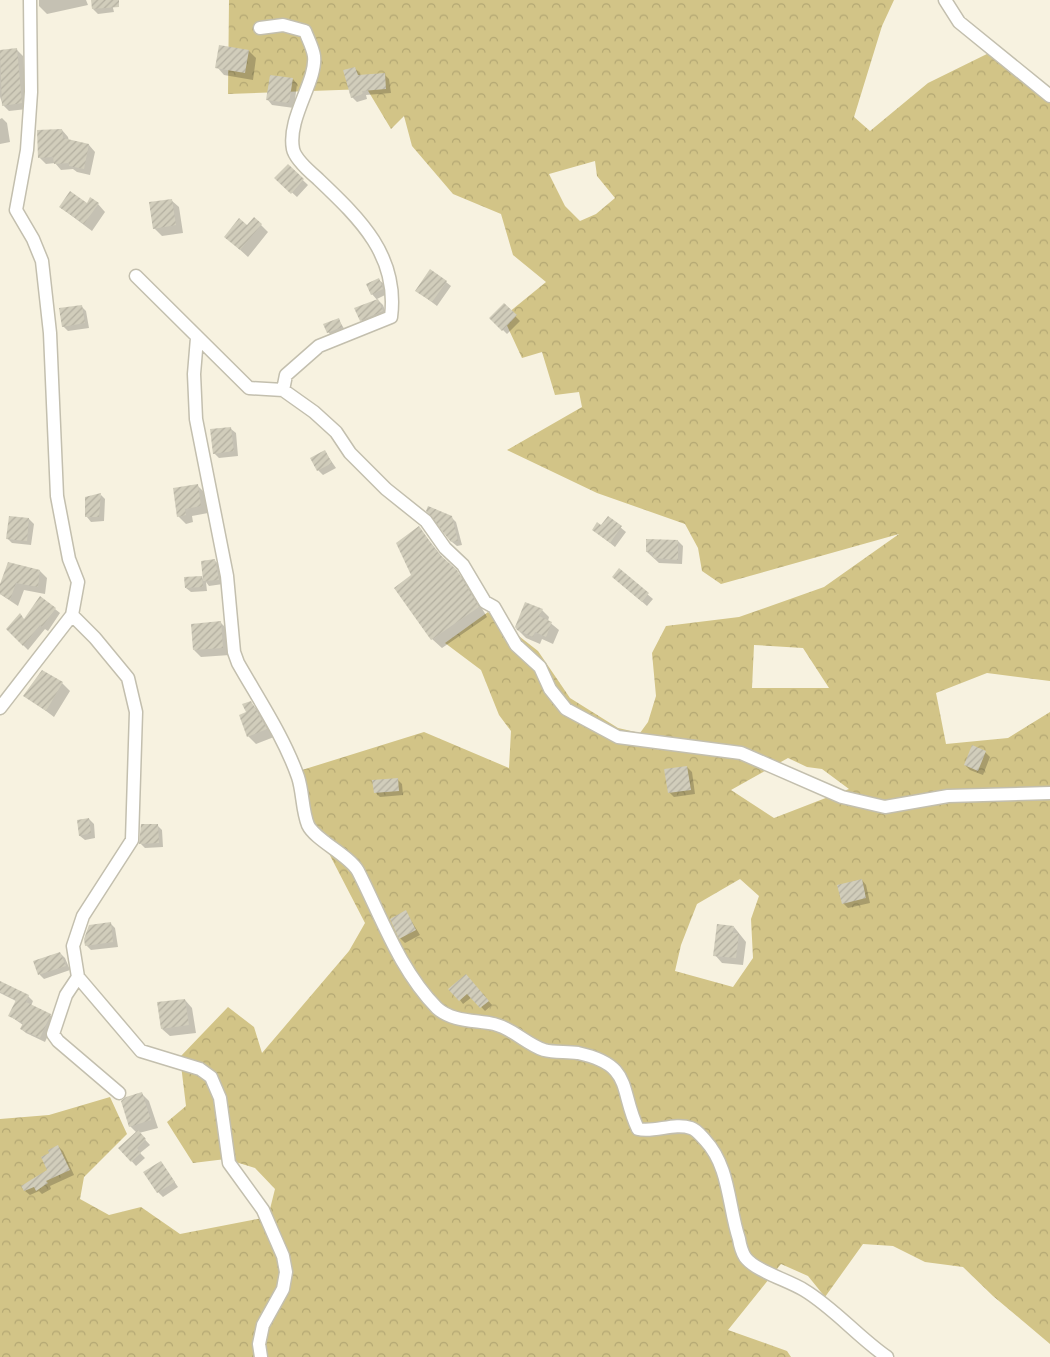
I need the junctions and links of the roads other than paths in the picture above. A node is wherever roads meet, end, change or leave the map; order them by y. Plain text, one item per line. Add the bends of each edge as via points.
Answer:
1 (30, 0) edge
2 (945, 0) edge
3 (260, 28) dead end
4 (1050, 96) edge
5 (136, 276) dead end
6 (198, 338) junction
7 (283, 390) junction
8 (72, 615) junction
9 (0, 708) edge
10 (1050, 793) edge
11 (78, 977) junction
12 (119, 1093) dead end
13 (261, 1357) edge
14 (887, 1357) edge

1 - 8 street via 31,92 27,150 16,210 34,239 42,261 50,333 57,496 69,559 78,582
2 - 4 street via 959,22
3 - 7 street via 283,25 305,31 314,57 294,126 293,151 373,237 392,288 391,318 319,346 286,375
5 - 6 street
6 - 7 street via 250,388
6 - 14 street via 194,374 196,419 227,576 234,652 298,778 308,826 356,868 402,963 438,1009 460,1019 511,1030 529,1044 546,1051 577,1053 602,1060 622,1080 631,1116 638,1129 648,1131 681,1126 699,1133 712,1147 724,1171 733,1222 744,1256 753,1265 811,1293
7 - 10 street via 336,432 350,453 386,489 426,521 462,565 485,602 494,608 516,645 540,667 550,689 566,709 618,737 741,753 842,797 885,807 948,796
8 - 9 street
8 - 11 street via 128,678 136,712 132,840 83,916 73,946
11 - 12 street via 66,995 53,1034
11 - 13 street via 141,1051 200,1070 211,1077 220,1098 229,1163 263,1210 283,1256 286,1272 283,1289 263,1325 259,1344

